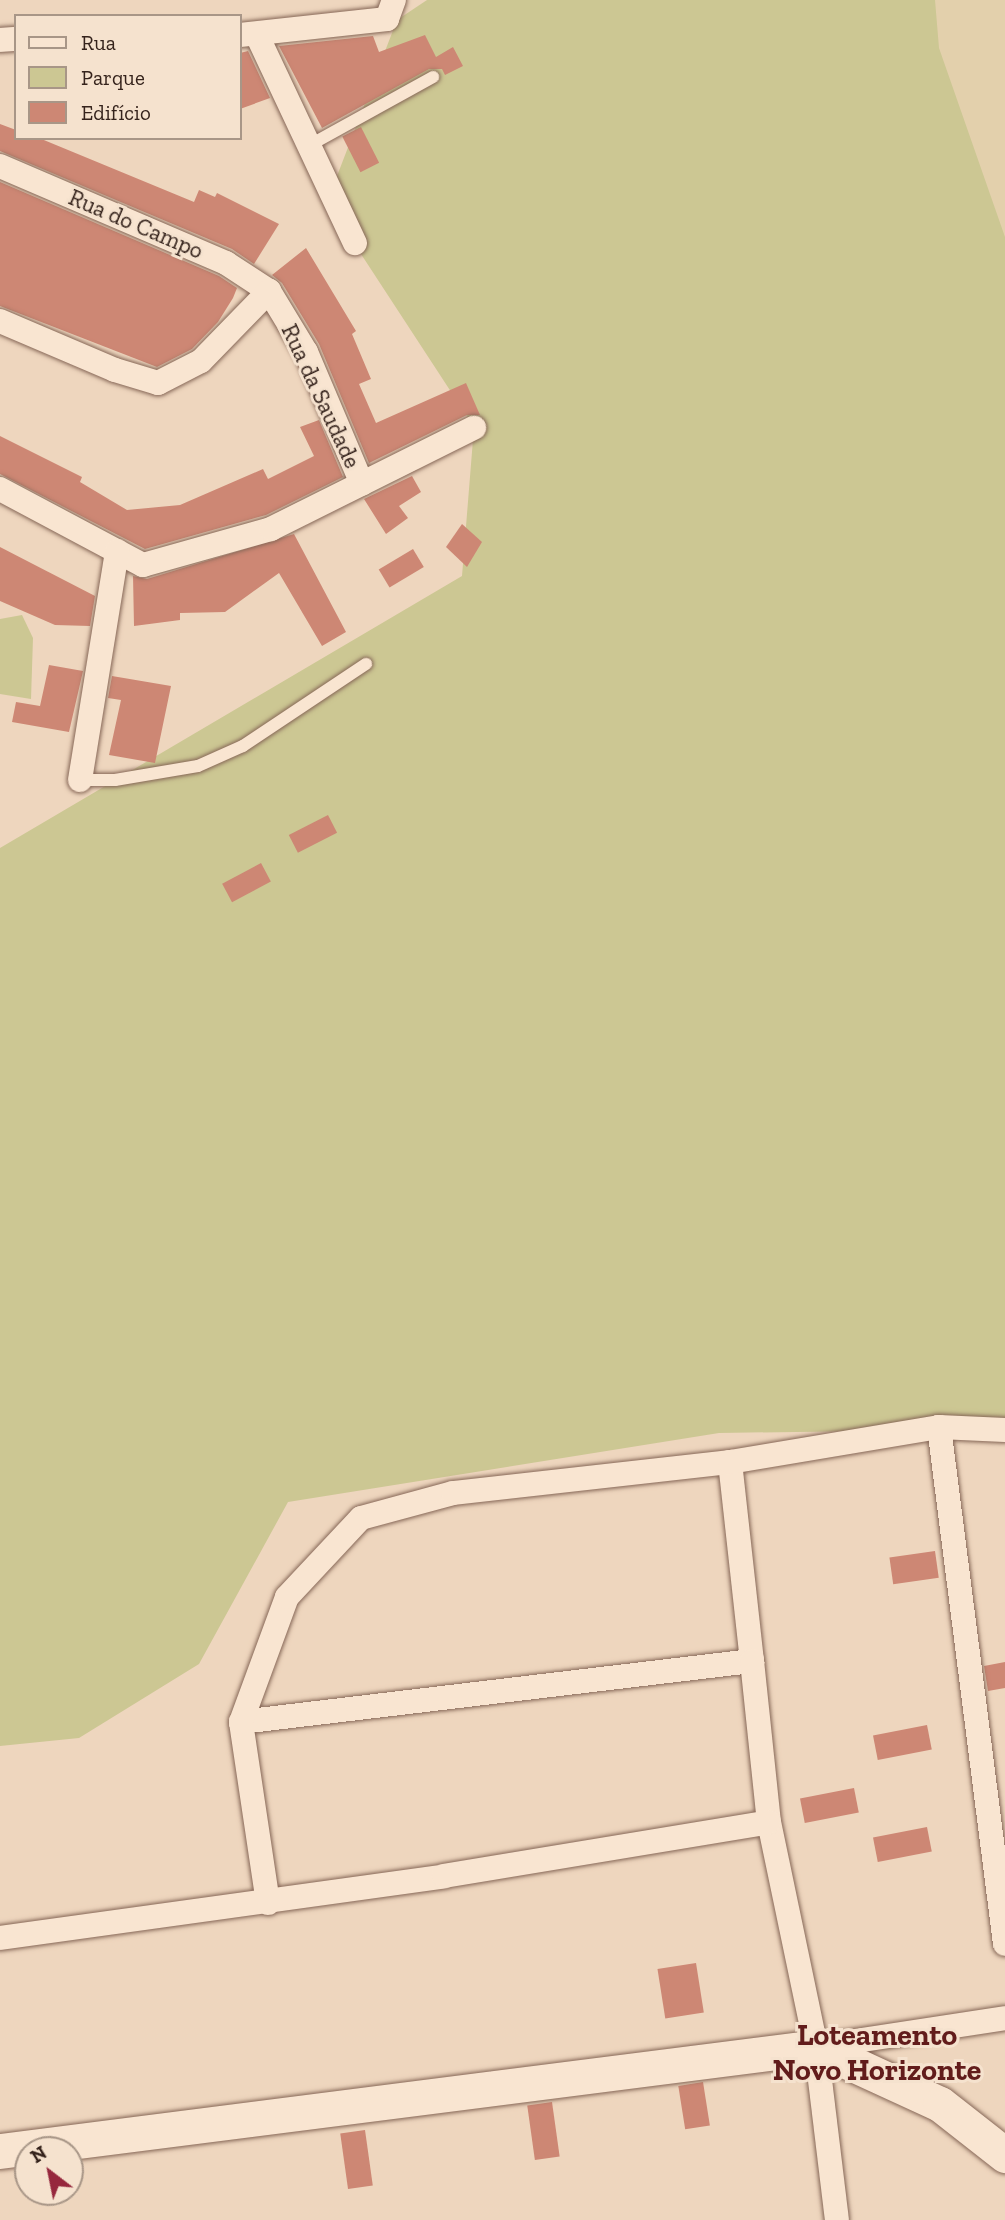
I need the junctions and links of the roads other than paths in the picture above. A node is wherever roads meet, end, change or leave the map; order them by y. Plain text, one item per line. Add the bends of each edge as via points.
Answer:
1 (394, 0) edge
2 (248, 35) edge
3 (433, 77) dead end
4 (308, 146) junction
5 (0, 166) edge
6 (355, 243) dead end
7 (269, 291) junction
8 (0, 321) edge
9 (474, 428) dead end
10 (362, 484) junction
11 (0, 489) edge
12 (117, 551) junction
13 (366, 664) dead end
14 (80, 780) joint
15 (939, 1427) junction
16 (1005, 1430) edge
17 (730, 1462) junction
18 (752, 1661) junction
19 (240, 1722) junction
20 (769, 1822) junction
21 (268, 1903) junction
22 (0, 1938) edge
23 (1005, 1944) edge
24 (1005, 2018) edge
25 (816, 2047) junction
26 (0, 2151) edge
27 (1005, 2155) edge
28 (837, 2220) edge

1 - 2 street via 387,19
2 - 4 street
3 - 4 lane
4 - 6 street
5 - 7 street, Rua do Campo via 226,263
7 - 8 street, Rua da Saudade via 201,361 158,383 115,370
7 - 10 street, Rua da Saudade via 306,352
9 - 10 street
10 - 12 street via 271,529 144,565
11 - 12 street
12 - 14 street
13 - 14 lane via 243,746 198,766 116,780
15 - 16 street
15 - 17 street
15 - 23 street
17 - 18 street
17 - 19 street via 453,1493 361,1518 287,1597
18 - 19 street
18 - 20 street
19 - 21 street
20 - 21 street
20 - 25 street
21 - 22 street
24 - 25 street
25 - 26 street
25 - 27 street via 940,2104
25 - 28 street

